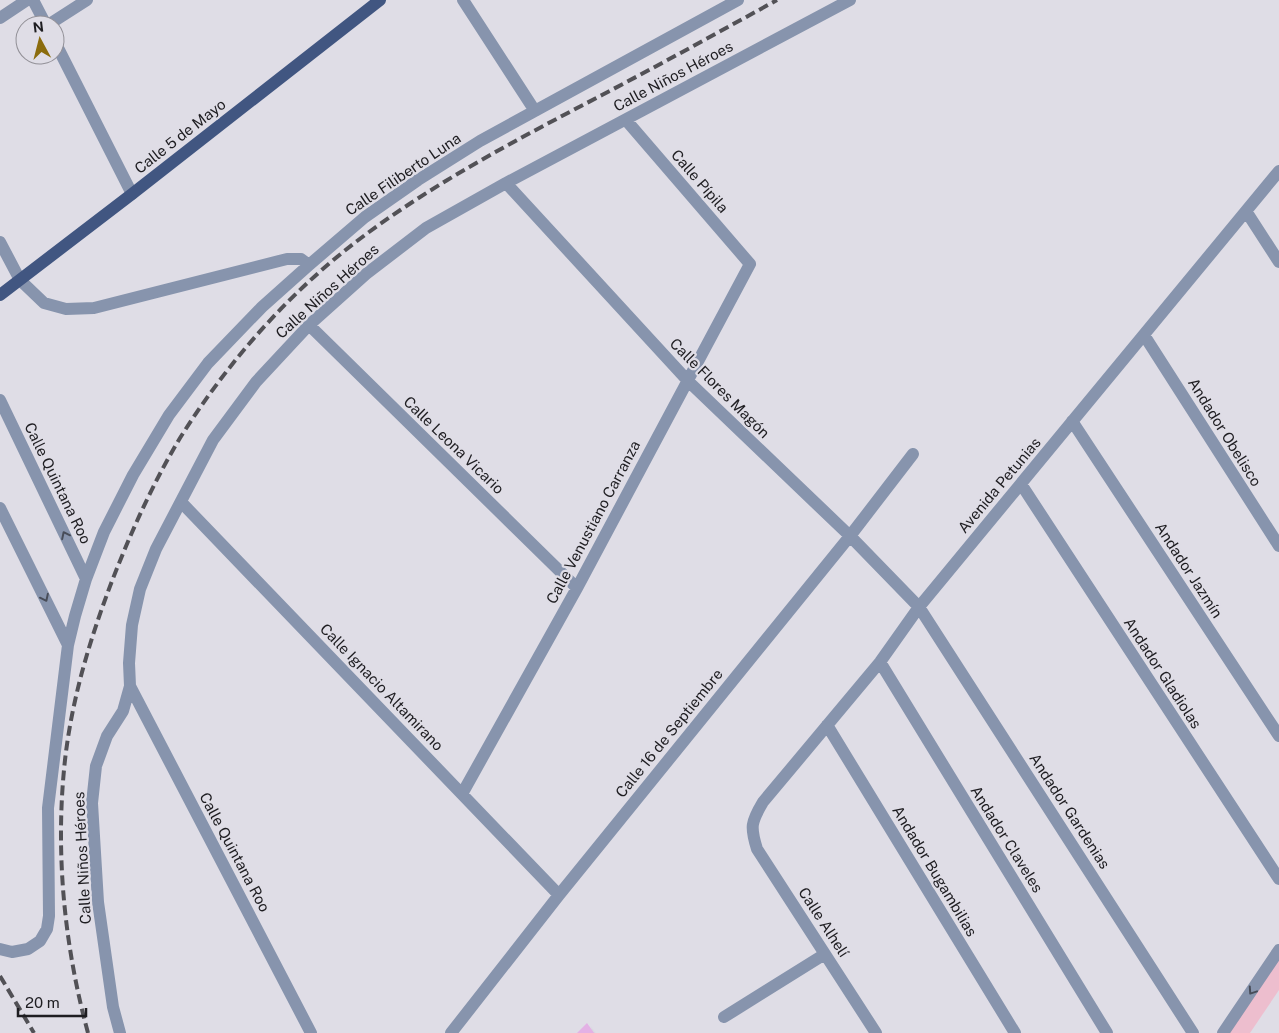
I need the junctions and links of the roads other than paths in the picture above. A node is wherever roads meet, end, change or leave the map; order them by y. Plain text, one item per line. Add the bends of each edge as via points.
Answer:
1 (27, 0) edge
2 (34, 0) edge
3 (87, 0) edge
4 (380, 0) edge
5 (464, 0) edge
6 (738, 0) edge
7 (850, 0) edge
8 (42, 15) edge
9 (63, 15) edge
10 (0, 18) edge
11 (65, 62) edge
12 (535, 111) junction
13 (626, 120) junction
14 (1279, 171) edge
15 (506, 184) junction
16 (132, 194) junction
17 (1246, 210) junction
18 (0, 242) edge
19 (1279, 262) edge
20 (309, 264) junction
21 (750, 264) joint
22 (20, 280) junction
23 (0, 295) edge
24 (308, 325) junction
25 (1144, 335) junction
26 (688, 381) junction
27 (0, 400) edge
28 (1072, 421) junction
29 (913, 454) dead end
30 (1021, 484) junction
31 (181, 502) junction
32 (0, 508) edge
33 (850, 536) junction
34 (1279, 546) edge
35 (86, 579) junction
36 (576, 588) junction
37 (919, 607) junction
38 (68, 645) junction
39 (880, 662) junction
40 (130, 686) junction
41 (827, 725) junction
42 (1279, 736) edge
43 (462, 794) junction
44 (752, 826) joint
45 (1279, 879) edge
46 (559, 895) junction
47 (0, 949) edge
48 (1279, 950) edge
49 (825, 954) junction
50 (724, 1017) dead end
51 (872, 1032) edge
52 (120, 1033) edge
53 (311, 1033) edge
54 (450, 1033) edge
55 (1015, 1033) edge
56 (1107, 1033) edge
57 (1193, 1033) edge
58 (1223, 1033) edge

1 - 10 street
2 - 8 street
3 - 9 street
4 - 16 main road, Calle 5 de Mayo
5 - 12 street
6 - 12 street, Calle Filiberto Luna
7 - 13 street, Calle Niños Héroes
11 - 16 street
12 - 20 street, Calle Filiberto Luna via 418,180 365,216
13 - 15 street, Calle Niños Héroes
13 - 21 street, Calle Pípila
14 - 17 street, Avenida Petunias
15 - 24 street, Calle Niños Héroes via 426,228 366,274
15 - 26 street, Calle Flores Magón
16 - 22 main road, Calle 5 de Mayo
17 - 19 street
17 - 25 street, Avenida Petunias
18 - 22 street
20 - 22 street via 301,259 287,259 94,308 66,309 44,303
20 - 35 street, Calle Filiberto Luna via 208,363 169,416 133,475 104,532
21 - 26 street, Calle Venustiano Carranza
22 - 23 main road, Calle 5 de Mayo
24 - 31 street, Calle Niños Héroes via 256,382 213,440
24 - 36 street, Calle Leona Vicario
25 - 28 street, Avenida Petunias
25 - 34 street, Andador Obelisco
26 - 33 street, Calle Flores Magón
26 - 36 street, Calle Venustiano Carranza
35 -> 27 street, Calle Quintana Roo
28 - 30 street, Avenida Petunias
28 - 42 street, Andador Jazmín
29 - 33 street, Calle 16 de Septiembre
30 - 37 street, Avenida Petunias
30 - 45 street, Andador Gladiolas
31 - 40 street, Calle Niños Héroes via 156,549 140,589 132,625
31 - 43 street, Calle Ignacio Altamirano
32 -> 38 street
33 - 37 street, Calle Flores Magón
33 - 46 street, Calle 16 de Septiembre
35 - 38 street, Calle Filiberto Luna
36 - 43 street, Calle Venustiano Carranza
37 - 39 street, Avenida Petunias
37 - 57 street, Andador Gardenias
38 - 47 street, Calle Filiberto Luna via 48,808 47,929 40,941 28,949 12,952
39 - 41 street, Avenida Petunias
39 - 56 street, Andador Claveles
40 - 52 street, Calle Niños Héroes via 96,766 92,803 98,902 113,1007
40 - 53 street, Calle Quintana Roo
41 - 44 street, Avenida Petunias via 763,802
41 - 55 street, Andador Bugambilias
43 - 46 street, Calle Ignacio Altamirano
44 - 49 street, Calle Alhelí via 757,849
46 - 54 street, Calle 16 de Septiembre
48 -> 58 street
49 - 50 street
49 - 51 street, Calle Alhelí

